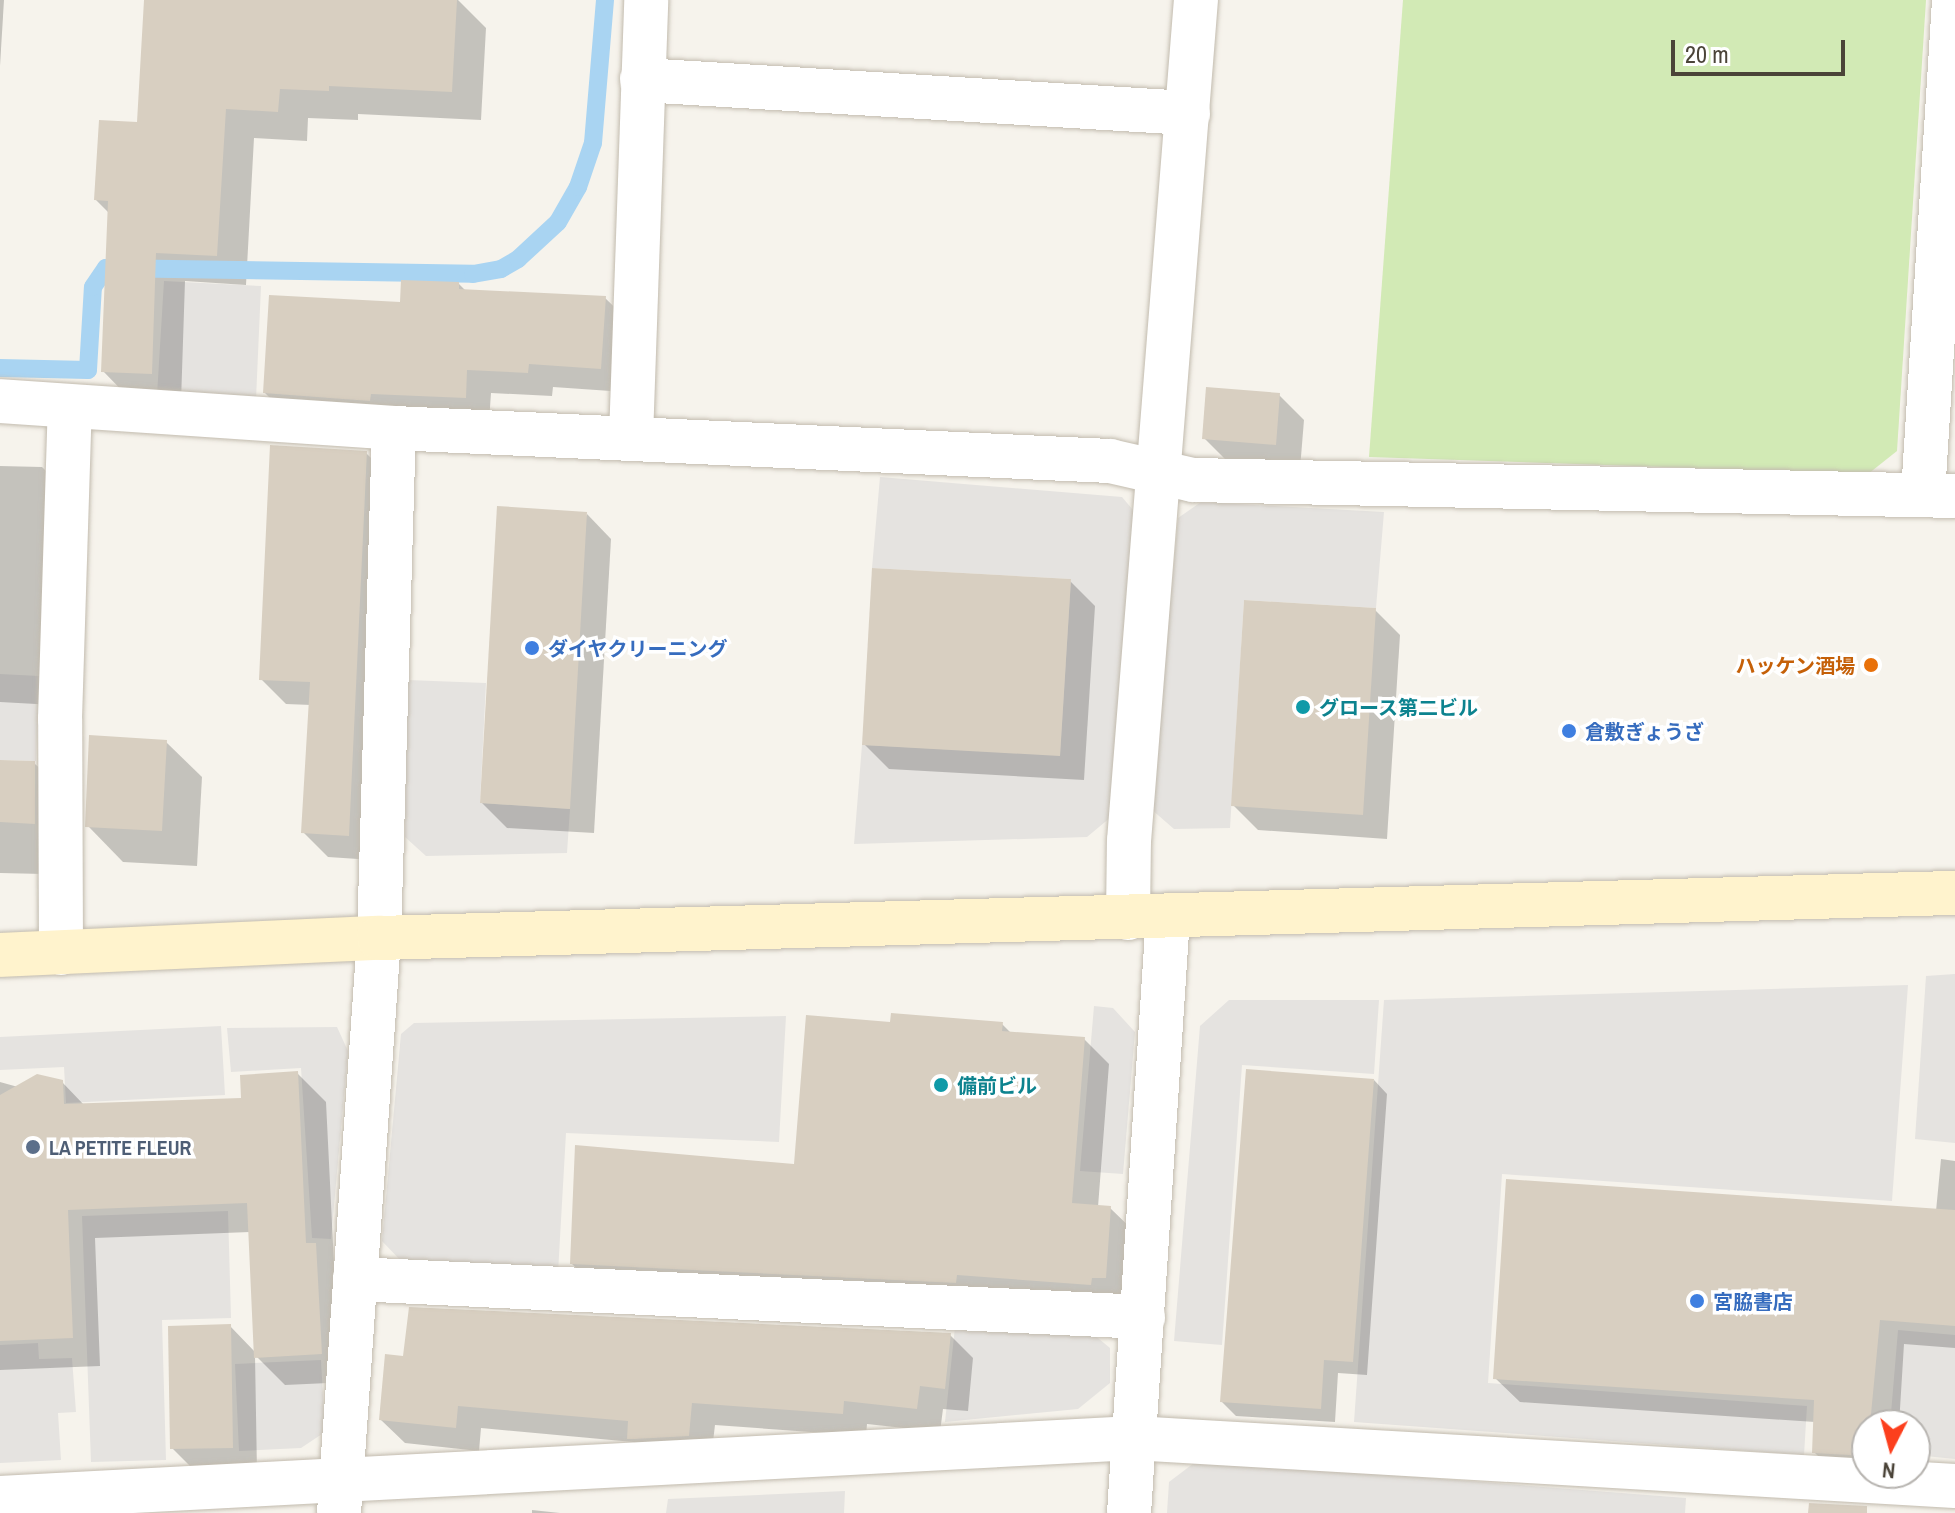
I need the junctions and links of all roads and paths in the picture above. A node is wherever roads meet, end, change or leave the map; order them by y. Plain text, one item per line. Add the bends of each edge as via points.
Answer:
1 (646, 0) edge
2 (1196, 0) edge
3 (1954, 0) edge
4 (642, 80) junction
5 (1188, 113) junction
6 (0, 401) edge
7 (70, 408) junction
8 (394, 428) junction
9 (631, 438) junction
10 (1158, 473) junction
11 (1939, 495) edge
12 (1955, 893) edge
13 (1148, 917) junction
14 (379, 938) junction
15 (61, 953) junction
16 (0, 955) edge
17 (355, 1279) junction
18 (1143, 1317) junction
19 (1133, 1438) junction
20 (1955, 1486) edge
21 (340, 1497) edge
22 (0, 1498) edge
23 (1129, 1513) edge

1 - 4 street
2 - 5 street
3 - 11 street
4 - 5 street
4 - 9 street
5 - 10 street
6 - 7 street
7 - 8 street
7 - 15 street via 60,719
8 - 9 street
8 - 14 street
9 - 10 street via 1110,461
10 - 11 street via 1193,480 1379,487
10 - 13 street via 1129,841
12 - 13 street
13 - 14 street
13 - 18 street
14 - 15 street
14 - 17 street
15 - 16 street
17 - 18 street
17 - 21 street
18 - 19 street
19 - 20 street
19 - 21 street
19 - 23 street
21 - 22 street

